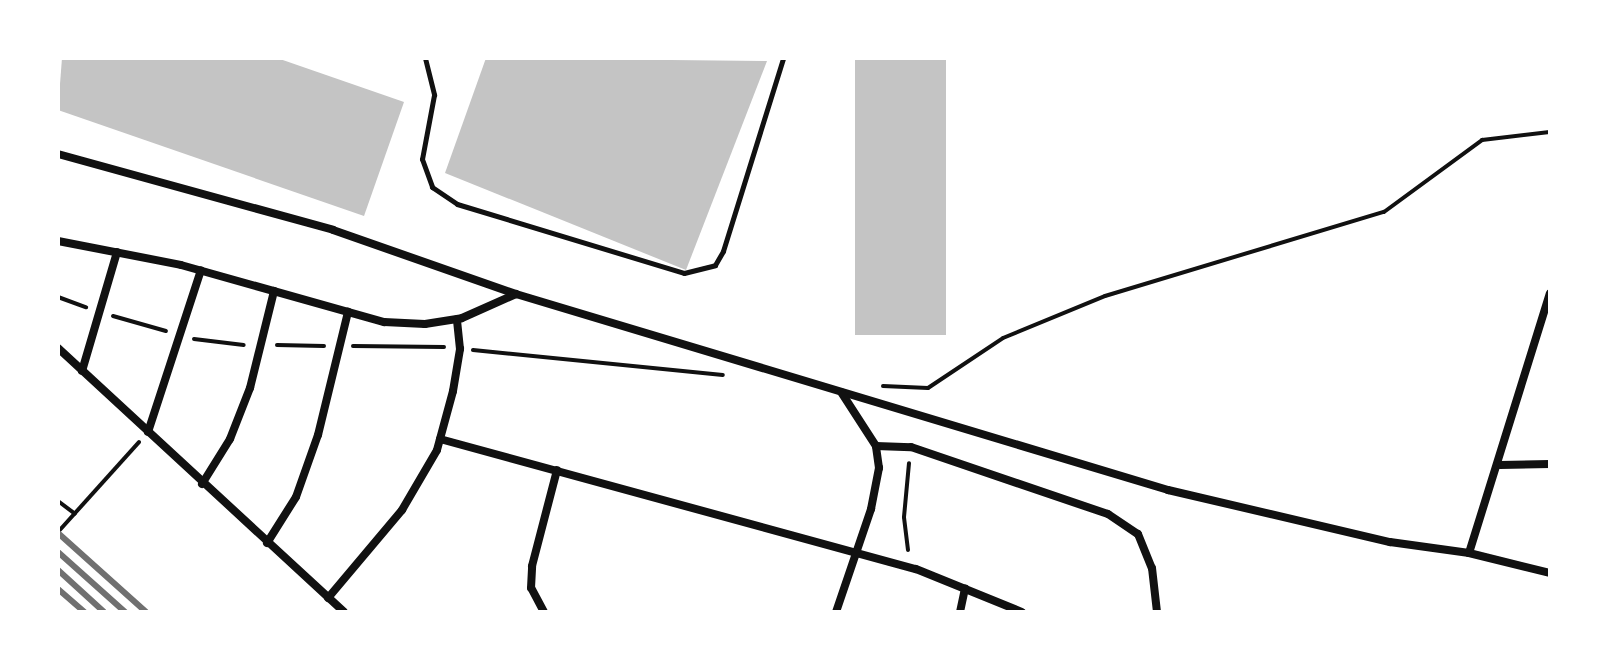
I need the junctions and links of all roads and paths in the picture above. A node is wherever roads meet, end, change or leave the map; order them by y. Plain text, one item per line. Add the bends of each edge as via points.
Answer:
1 (425, 58) edge
2 (783, 58) edge
3 (1550, 132) edge
4 (58, 154) edge
5 (58, 241) edge
6 (117, 252) junction
7 (201, 270) junction
8 (274, 291) junction
9 (1550, 293) edge
10 (516, 294) junction
11 (58, 297) edge
12 (100, 312) junction
13 (348, 312) junction
14 (457, 319) junction
15 (181, 335) junction
16 (263, 345) junction
17 (340, 346) junction
18 (58, 348) edge
19 (460, 349) junction
20 (82, 371) junction
21 (726, 375) dead end
22 (873, 385) dead end
23 (841, 392) junction
24 (148, 432) junction
25 (440, 439) junction
26 (876, 446) junction
27 (911, 447) junction
28 (123, 457) dead end
29 (1550, 464) edge
30 (1500, 465) junction
31 (557, 470) junction
32 (202, 484) junction
33 (58, 501) edge
34 (75, 514) junction
35 (58, 532) edge
36 (267, 543) junction
37 (857, 552) junction
38 (1469, 553) junction
39 (916, 569) junction
40 (1550, 573) edge
41 (965, 589) junction
42 (328, 598) junction
43 (344, 612) edge
44 (544, 612) edge
45 (836, 612) edge
46 (960, 612) edge
47 (1022, 612) edge
48 (1157, 612) edge

1 - 2 lane via 434,95 422,159 432,187 457,204 684,273 715,265 723,251
3 - 22 path via 1482,140 1384,212 1105,296 1003,338 928,388
4 - 10 street via 333,230
5 - 6 street
6 - 7 street
6 - 12 street
7 - 8 street
7 - 15 street
8 - 13 street
8 - 16 street
9 - 30 street
10 - 14 street
10 - 23 street
11 - 12 path
12 - 15 path
12 - 20 street
13 - 14 street via 384,322
13 - 17 street
14 - 19 street
15 - 16 path via 215,345
15 - 24 street
16 - 17 path
16 - 32 street via 230,439
17 - 19 path
17 - 36 street via 296,497
18 - 20 street
19 - 21 path
19 - 25 street
20 - 24 street
23 - 26 street
23 - 38 street via 1168,490 1390,542
24 - 32 street
25 - 31 street
25 - 42 street via 402,510
26 - 27 street
26 - 37 street via 879,468
27 - 39 path via 904,517 907,550
27 - 48 street via 1108,514 1138,534 1152,568
28 - 34 path
29 - 30 street
30 - 38 street
31 - 37 street
31 - 44 street via 532,566 531,588
32 - 36 street
33 - 34 path
34 - 35 path
36 - 42 street
37 - 39 street
37 - 45 street
38 - 40 street
39 - 41 street
41 - 46 street
41 - 47 street
42 - 43 street

